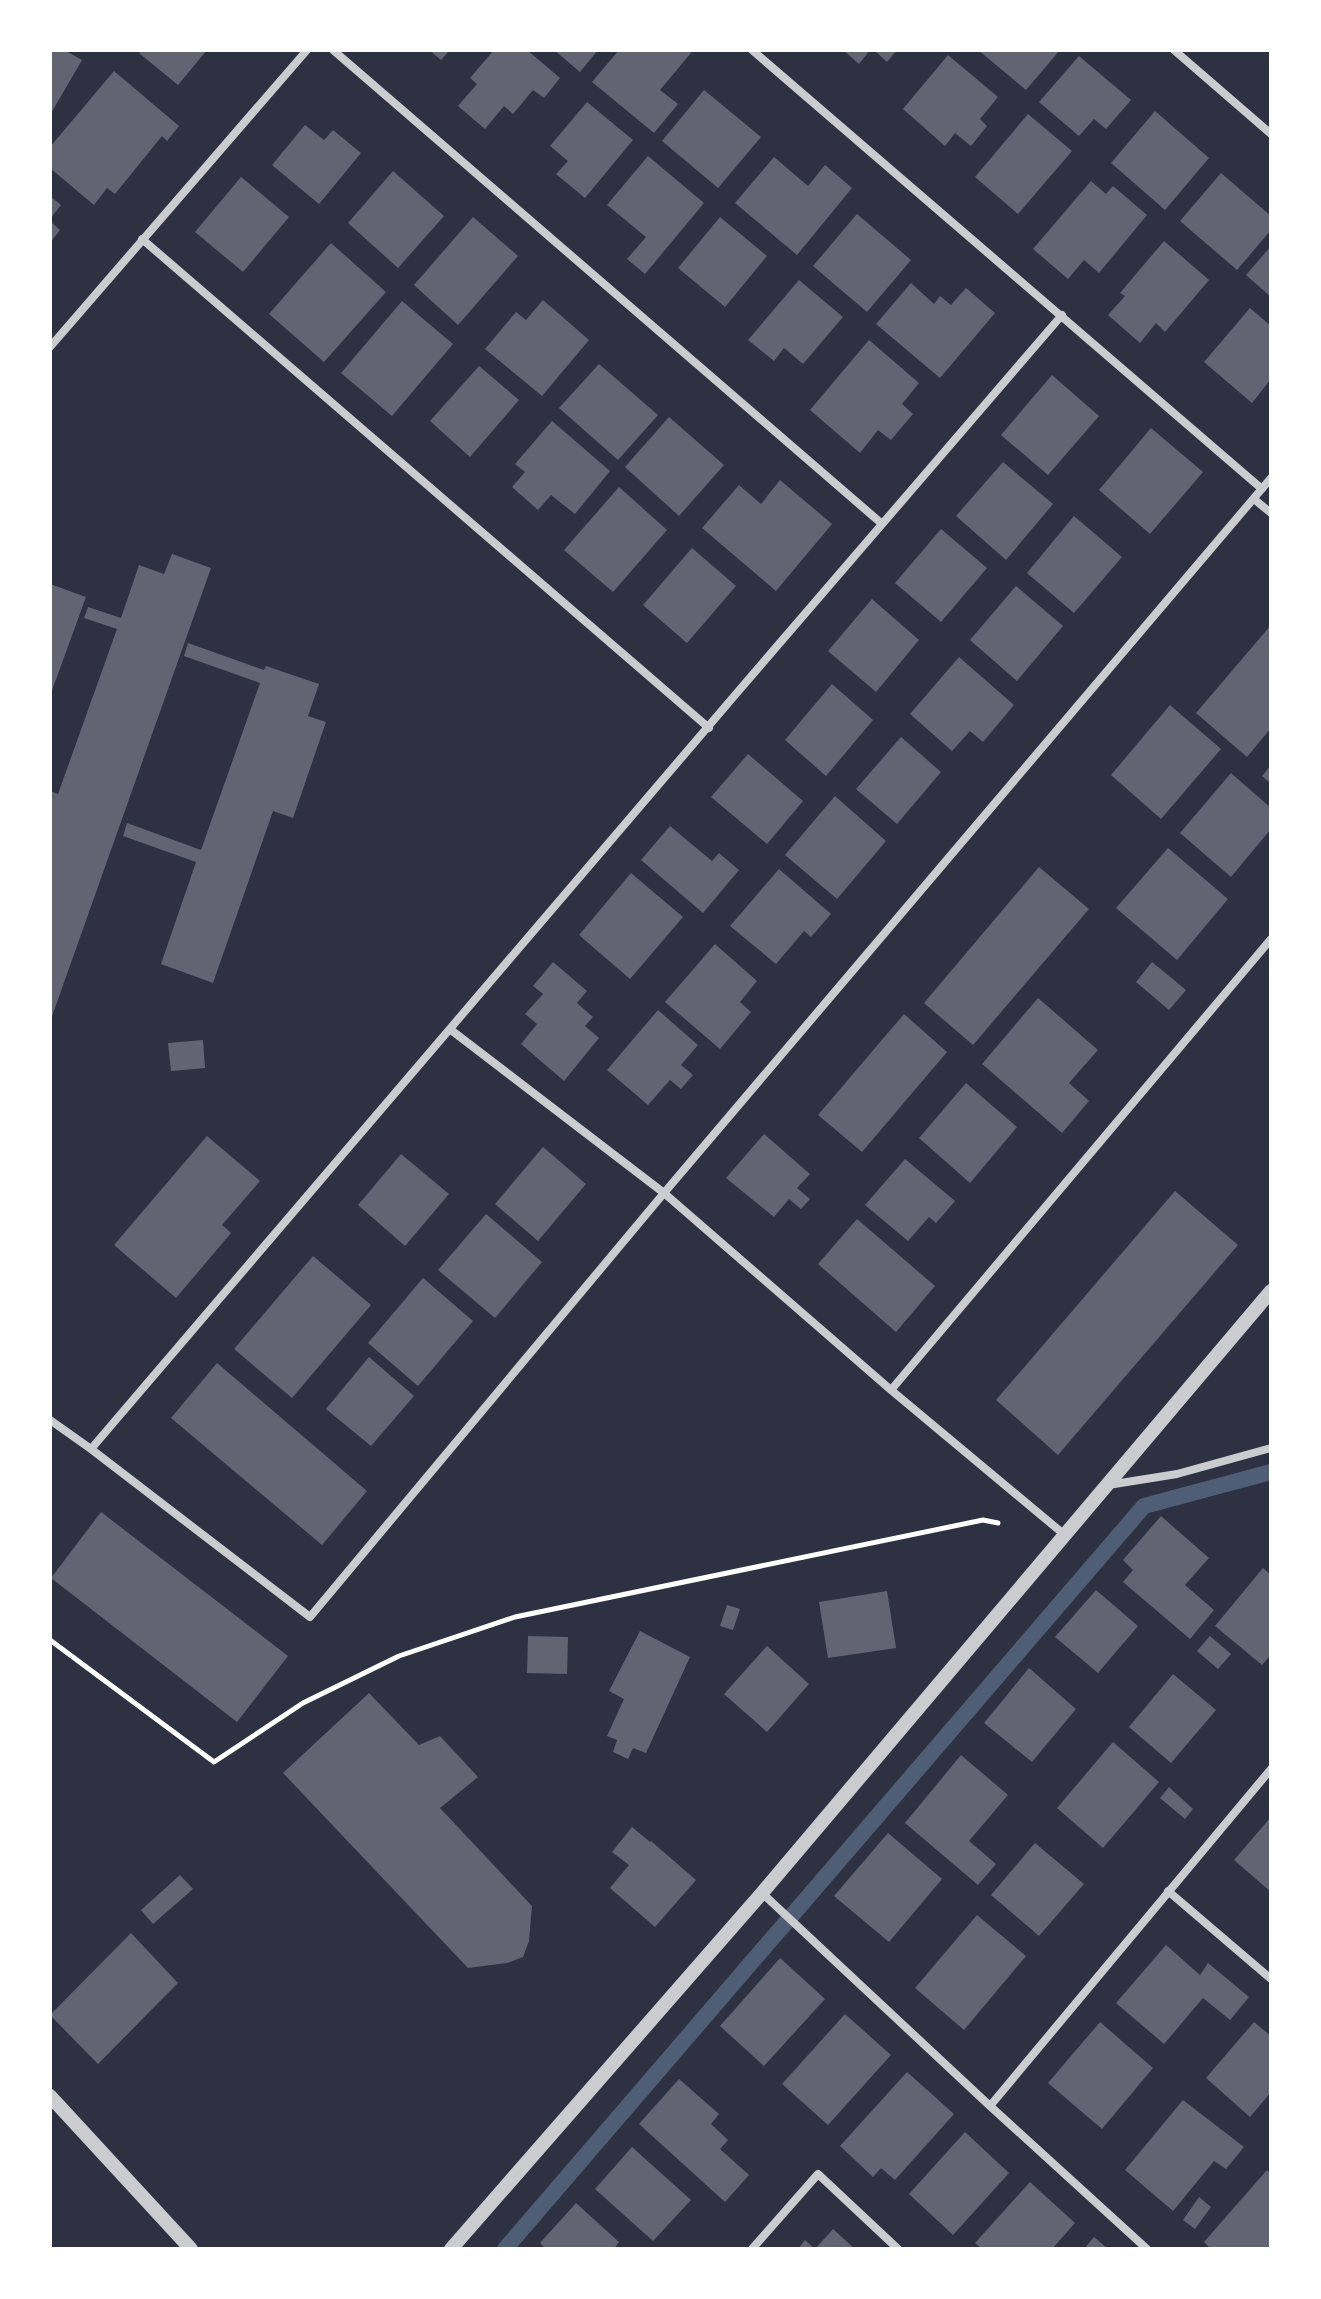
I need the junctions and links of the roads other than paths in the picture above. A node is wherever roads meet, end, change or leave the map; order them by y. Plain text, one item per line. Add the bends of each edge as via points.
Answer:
1 (307, 50) edge
2 (333, 50) edge
3 (752, 50) edge
4 (1174, 50) edge
5 (1271, 134) edge
6 (142, 239) junction
7 (1062, 315) junction
8 (50, 347) edge
9 (1271, 478) edge
10 (1262, 489) junction
11 (1254, 499) junction
12 (1271, 513) edge
13 (881, 523) junction
14 (709, 728) junction
15 (1271, 939) edge
16 (451, 1030) junction
17 (664, 1193) junction
18 (1271, 1291) edge
19 (891, 1390) junction
20 (50, 1420) edge
21 (1271, 1448) edge
22 (91, 1449) junction
23 (1107, 1485) junction
24 (1066, 1536) junction
25 (1271, 1769) edge
26 (1168, 1891) junction
27 (767, 1898) junction
28 (1271, 1979) edge
29 (50, 2096) edge
30 (990, 2106) junction
31 (191, 2249) edge
32 (451, 2249) edge
33 (752, 2249) edge
34 (898, 2249) edge
35 (1147, 2249) edge

1 - 6 street
2 - 13 street
3 - 7 street
4 - 5 street
6 - 8 street
6 - 14 street
7 - 10 street
7 - 13 street
9 - 10 street
10 - 11 street
11 - 12 street
11 - 17 street
13 - 14 street
14 - 16 street
15 - 19 street
16 - 17 street
16 - 22 street
17 - 19 street
17 - 22 street via 310,1617
18 - 23 street
19 - 24 street
20 - 22 street
21 - 23 street via 1177,1474
23 - 24 street
24 - 27 street
25 - 26 street
26 - 28 street
26 - 30 street
27 - 30 street
27 - 32 street
29 - 31 street
30 - 35 street
33 - 34 street via 818,2174

